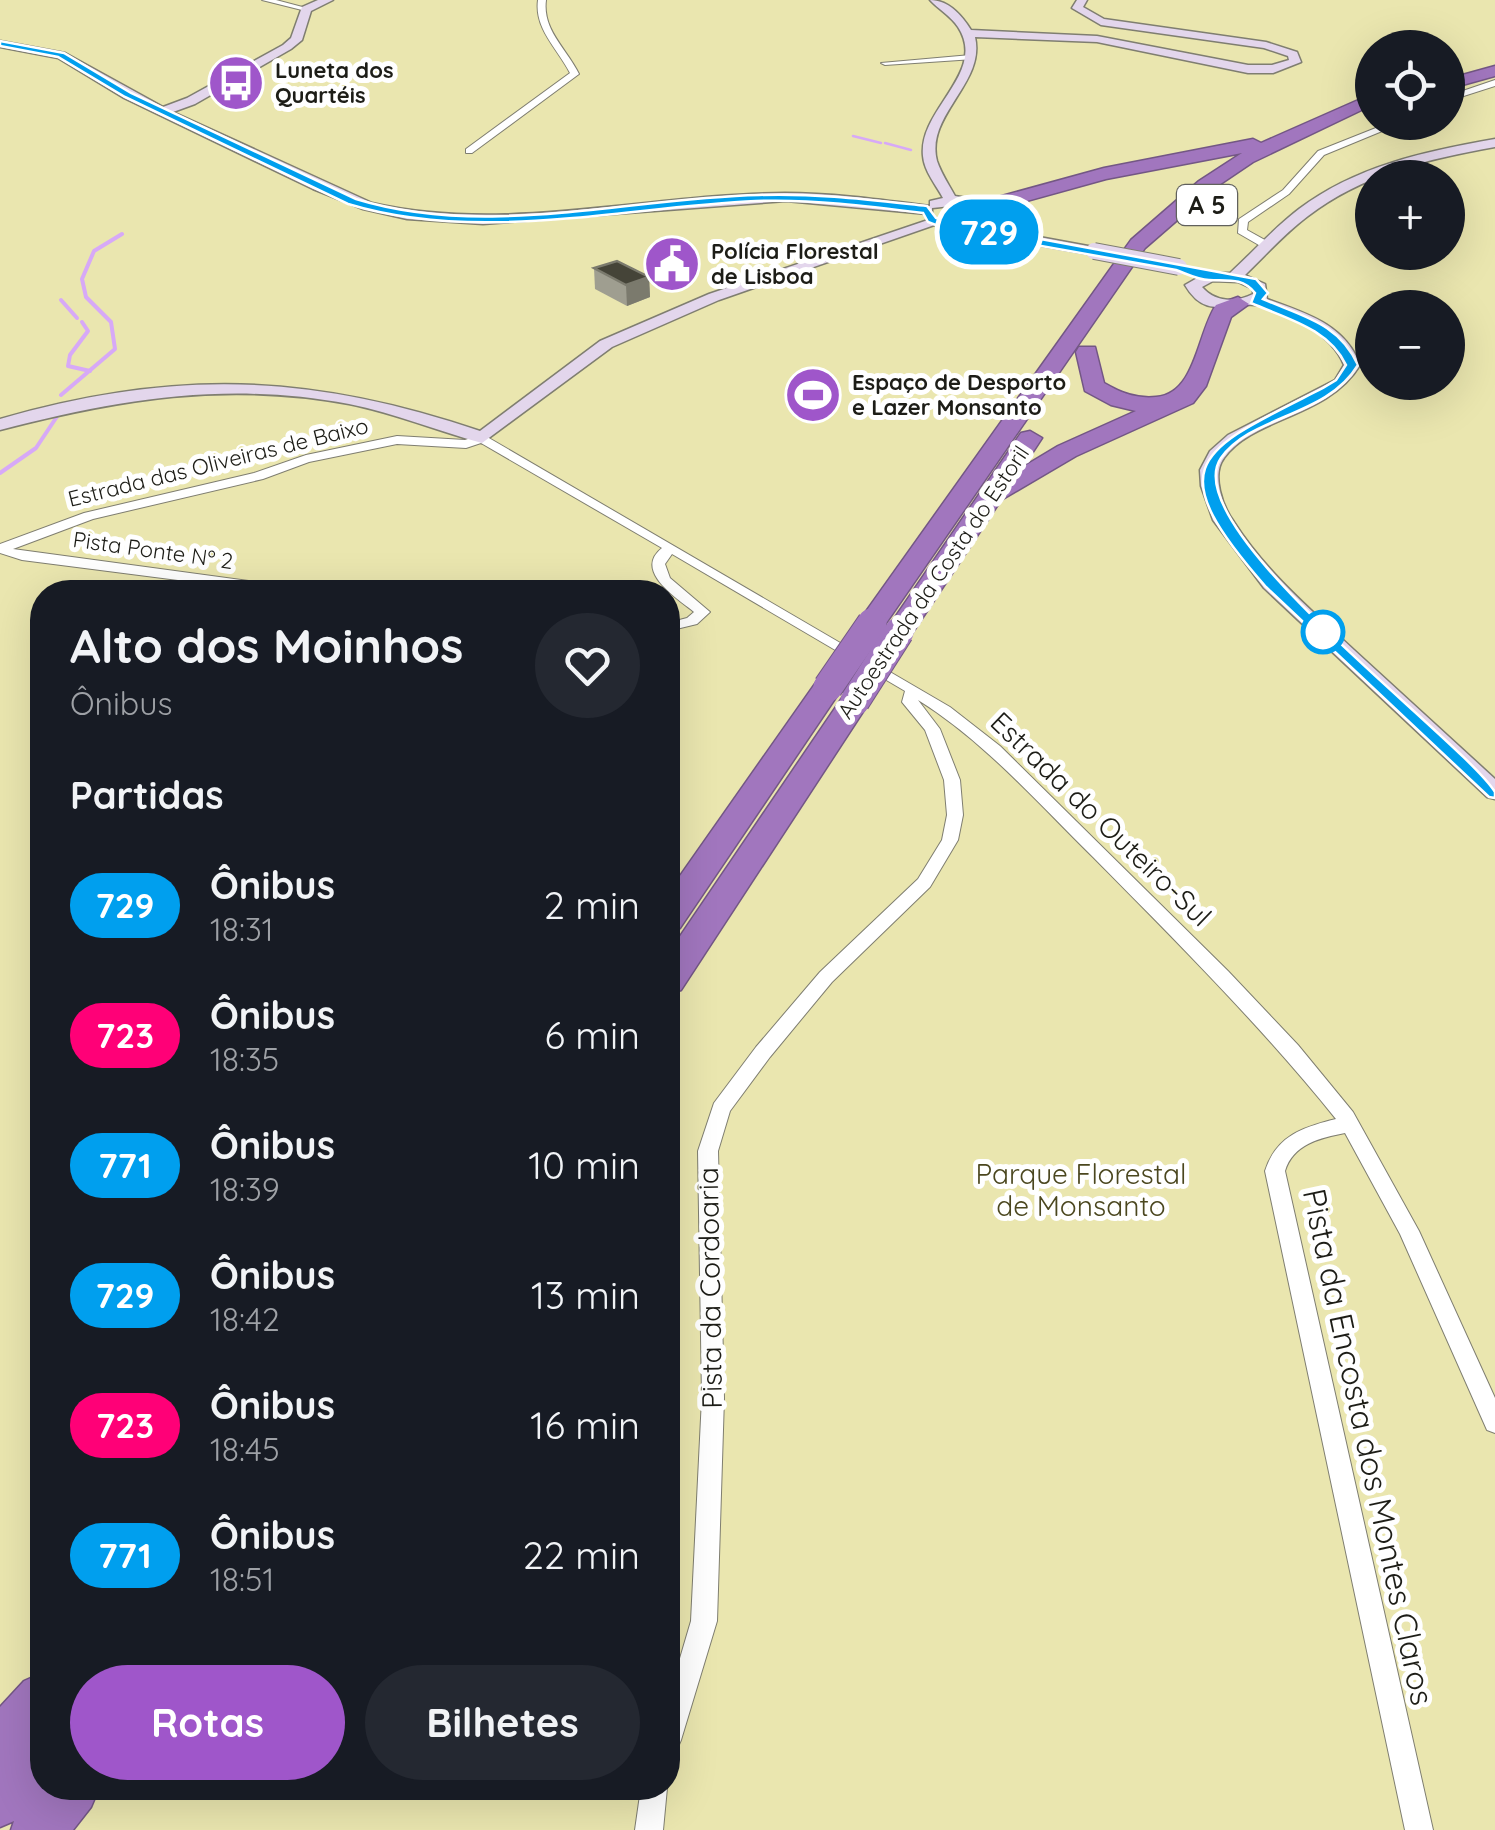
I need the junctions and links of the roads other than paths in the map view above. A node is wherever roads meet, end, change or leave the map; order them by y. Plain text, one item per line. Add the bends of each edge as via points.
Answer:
1 (266, 0) edge
2 (328, 0) edge
3 (542, 0) edge
4 (934, 0) edge
5 (1082, 0) edge
6 (306, 9) junction
7 (967, 32) junction
8 (0, 44) edge
9 (971, 57) junction
10 (1495, 62) edge
11 (884, 63) dead end
12 (1465, 70) edge
13 (1495, 71) edge
14 (1465, 79) edge
15 (1495, 83) edge
16 (1465, 94) edge
17 (1355, 107) edge
18 (162, 111) junction
19 (1355, 118) edge
20 (1301, 129) junction
21 (1355, 140) edge
22 (1495, 143) edge
23 (469, 151) dead end
24 (1076, 182) junction
25 (1144, 185) dead end
26 (951, 200) junction
27 (991, 211) junction
28 (938, 219) junction
29 (1018, 237) junction
30 (1268, 246) junction
31 (1234, 276) junction
32 (1201, 285) junction
33 (1247, 302) junction
34 (1087, 352) junction
35 (0, 425) edge
36 (482, 438) junction
37 (990, 498) junction
38 (670, 548) junction
39 (0, 549) edge
40 (208, 580) edge
41 (664, 580) edge
42 (680, 593) edge
43 (680, 624) edge
44 (886, 628) junction
45 (913, 690) junction
46 (841, 694) junction
47 (1495, 792) edge
48 (680, 903) edge
49 (680, 961) edge
50 (1350, 1124) junction
51 (1495, 1424) edge
52 (680, 1700) edge
53 (30, 1712) edge
54 (0, 1746) edge
55 (30, 1762) edge
56 (0, 1800) edge
57 (62, 1800) edge
58 (653, 1800) edge
59 (38, 1830) edge
60 (649, 1830) edge
61 (1418, 1830) edge

1 - 6 street
2 - 6 street
3 - 23 street via 540,10 574,74
4 - 7 street
5 - 7 street via 1080,12 1104,23 1266,45 1292,54 1295,62 1248,69 1070,36
6 - 18 street via 287,48
7 - 9 street
8 - 18 street via 54,52
9 - 11 street
9 - 26 street via 929,147
10 - 12 highway
13 - 14 highway
15 - 16 street
17 - 20 highway, Autoestrada da Costa do Estoril / A 5
18 - 28 street via 352,201 407,215 483,220 786,197
19 - 34 highway, Autoestrada da Costa do Estoril / A 5 via 1290,148 1188,221 1123,297
20 - 24 highway
20 - 44 highway, Autoestrada da Costa do Estoril / A 5 via 1166,208 1101,292
21 - 30 street via 1321,153 1286,192 1243,222 1242,231
22 - 30 street via 1408,162 1348,186 1302,213
24 - 25 highway
24 - 27 highway
26 - 27 street
26 - 28 street
27 - 28 street via 977,226
27 - 29 street via 999,226
28 - 29 street
28 - 36 street via 714,297 606,344
29 - 32 street, bridge via 1179,267
30 - 31 street
31 - 32 street
31 - 33 street via 1260,287 1262,293
32 - 33 street via 1217,302
32 - 34 highway via 1213,317 1190,384 1169,403 1109,397 1093,386
33 - 37 highway via 1220,316 1184,398 1067,451
33 - 47 street via 1327,332 1352,365 1328,391 1234,438 1216,455 1208,470 1222,520 1271,584
34 - 37 highway, Autoestrada da Costa do Estoril / A 5
35 - 36 street via 128,396 263,388 349,399
36 - 38 street, Estrada do Outeiro-Sul
36 - 39 street, Estrada das Oliveiras de Baixo via 466,444 397,440 306,460 89,516
37 - 44 highway, Autoestrada da Costa do Estoril / A 5
38 - 41 street via 658,564
38 - 45 street, Estrada do Outeiro-Sul
39 - 40 street, Pista Ponte Nº 2
42 - 43 street via 703,612
44 - 46 highway, Autoestrada da Costa do Estoril / A 5, bridge
45 - 50 street, Estrada do Outeiro-Sul via 1019,772 1292,1050
45 - 52 street, Pista da Cordoaria via 910,702 932,730 952,780 950,840 924,884 826,977 763,1052 721,1108 708,1151 712,1398 704,1620
46 - 48 highway, Autoestrada da Costa do Estoril / A 5
46 - 49 highway, Autoestrada da Costa do Estoril / A 5
50 - 51 street, Estrada do Outeiro-Sul via 1408,1230
50 - 61 street, Pista da Encosta dos Montes Claros via 1291,1143 1275,1172
53 - 54 highway
55 - 56 highway
57 - 59 highway
58 - 60 street

